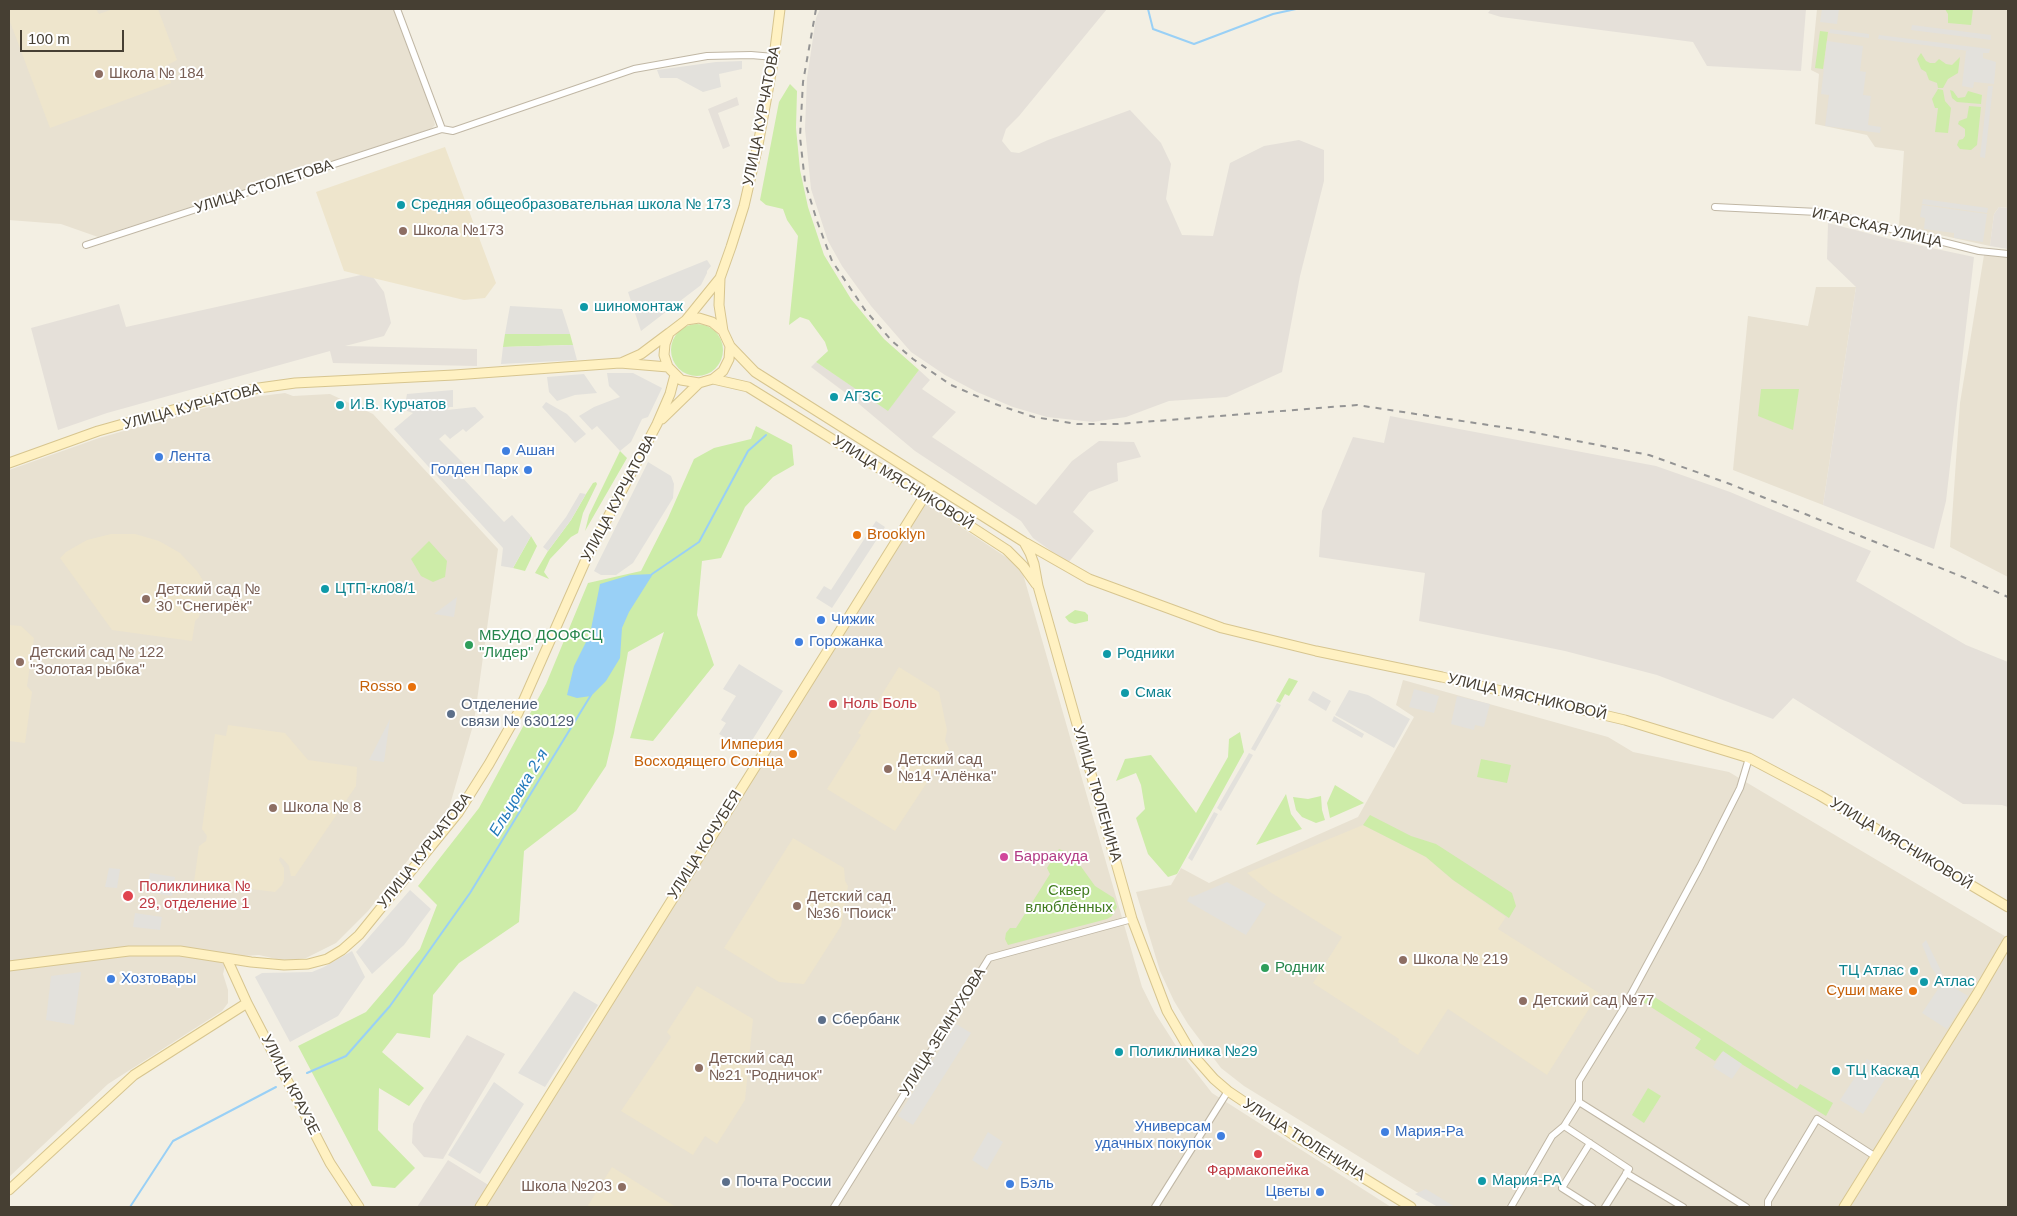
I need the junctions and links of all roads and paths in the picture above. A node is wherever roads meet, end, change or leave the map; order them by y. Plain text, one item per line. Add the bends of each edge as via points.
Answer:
1 (397, 9) edge
2 (780, 9) edge
3 (774, 57) junction
4 (442, 129) junction
5 (1715, 206) dead end
6 (86, 245) dead end
7 (2008, 254) edge
8 (720, 278) junction
9 (686, 320) junction
10 (723, 331) junction
11 (669, 333) junction
12 (730, 346) junction
13 (620, 363) junction
14 (668, 367) junction
15 (675, 375) junction
16 (713, 379) junction
17 (699, 384) junction
18 (657, 424) junction
19 (9, 463) edge
20 (932, 484) junction
21 (924, 496) junction
22 (1024, 542) junction
23 (1038, 586) junction
24 (1749, 758) junction
25 (2008, 907) edge
26 (1132, 919) junction
27 (2008, 941) edge
28 (227, 959) junction
29 (9, 966) edge
30 (247, 1002) junction
31 (1228, 1091) junction
32 (1578, 1102) junction
33 (1564, 1126) junction
34 (1590, 1143) junction
35 (1876, 1157) junction
36 (1626, 1173) junction
37 (9, 1190) edge
38 (359, 1207) edge
39 (480, 1207) edge
40 (834, 1207) edge
41 (1155, 1207) edge
42 (1412, 1207) edge
43 (1511, 1207) edge
44 (1592, 1207) edge
45 (1605, 1207) edge
46 (1684, 1207) edge
47 (1746, 1207) edge
48 (1768, 1207) edge
49 (1844, 1207) edge

1 - 4 street
2 - 3 street, УЛИЦА КУРЧАТОВА
3 - 4 street, УЛИЦА СТОЛЕТОВА via 707,56 634,68 454,131
3 - 8 street, УЛИЦА КУРЧАТОВА via 744,206
4 - 6 street, УЛИЦА СТОЛЕТОВА
5 - 7 street, ИГАРСКАЯ УЛИЦА via 1818,212 1978,251
8 - 9 street, УЛИЦА КУРЧАТОВА
8 - 10 street, УЛИЦА КУРЧАТОВА via 719,305
9 - 10 street via 699,318 712,322
9 - 11 street
10 - 12 street
11 - 13 street via 641,354
11 - 14 street via 664,349
12 - 16 street via 729,359 723,371
12 - 20 street, УЛИЦА МЯСНИКОВОЙ via 755,372
13 - 14 street
13 - 19 street, УЛИЦА КУРЧАТОВА via 295,383 259,388 226,394 98,431
14 - 15 street
15 - 17 street
15 - 18 street
16 - 17 street
16 - 21 street, УЛИЦА МЯСНИКОВОЙ via 748,387
17 - 18 street
18 - 28 street, УЛИЦА КУРЧАТОВА via 588,555 518,713 458,813 415,867 359,935 327,959 284,965
20 - 21 street, УЛИЦА КОЧУБЕЯ
20 - 22 street, УЛИЦА МЯСНИКОВОЙ
21 - 23 street, УЛИЦА МЯСНИКОВОЙ via 1007,550
21 - 39 street, УЛИЦА КОЧУБЕЯ
22 - 23 street
22 - 24 street, УЛИЦА МЯСНИКОВОЙ via 1089,579 1222,628 1625,720
23 - 26 street, УЛИЦА ТЮЛЕНИНА
24 - 25 street, УЛИЦА МЯСНИКОВОЙ via 1819,795
24 - 32 street via 1740,788 1700,867 1622,1011 1579,1081
26 - 31 street, УЛИЦА ТЮЛЕНИНА via 1167,1011 1192,1054
26 - 40 street, УЛИЦА ЗЕМНУХОВА via 989,958
27 - 35 street
28 - 29 street, УЛИЦА КУРЧАТОВА via 180,952 129,951
28 - 30 street, УЛИЦА КРАУЗЕ
30 - 37 street via 134,1074
30 - 38 street, УЛИЦА КРАУЗЕ via 330,1162
31 - 41 street
31 - 42 street, УЛИЦА ТЮЛЕНИНА
32 - 33 street
32 - 47 street
33 - 34 street
33 - 43 street via 1552,1136
34 - 36 street via 1629,1169
34 - 44 street via 1562,1188
35 - 48 street via 1817,1119 1768,1201
35 - 49 street
36 - 45 street
36 - 46 street

